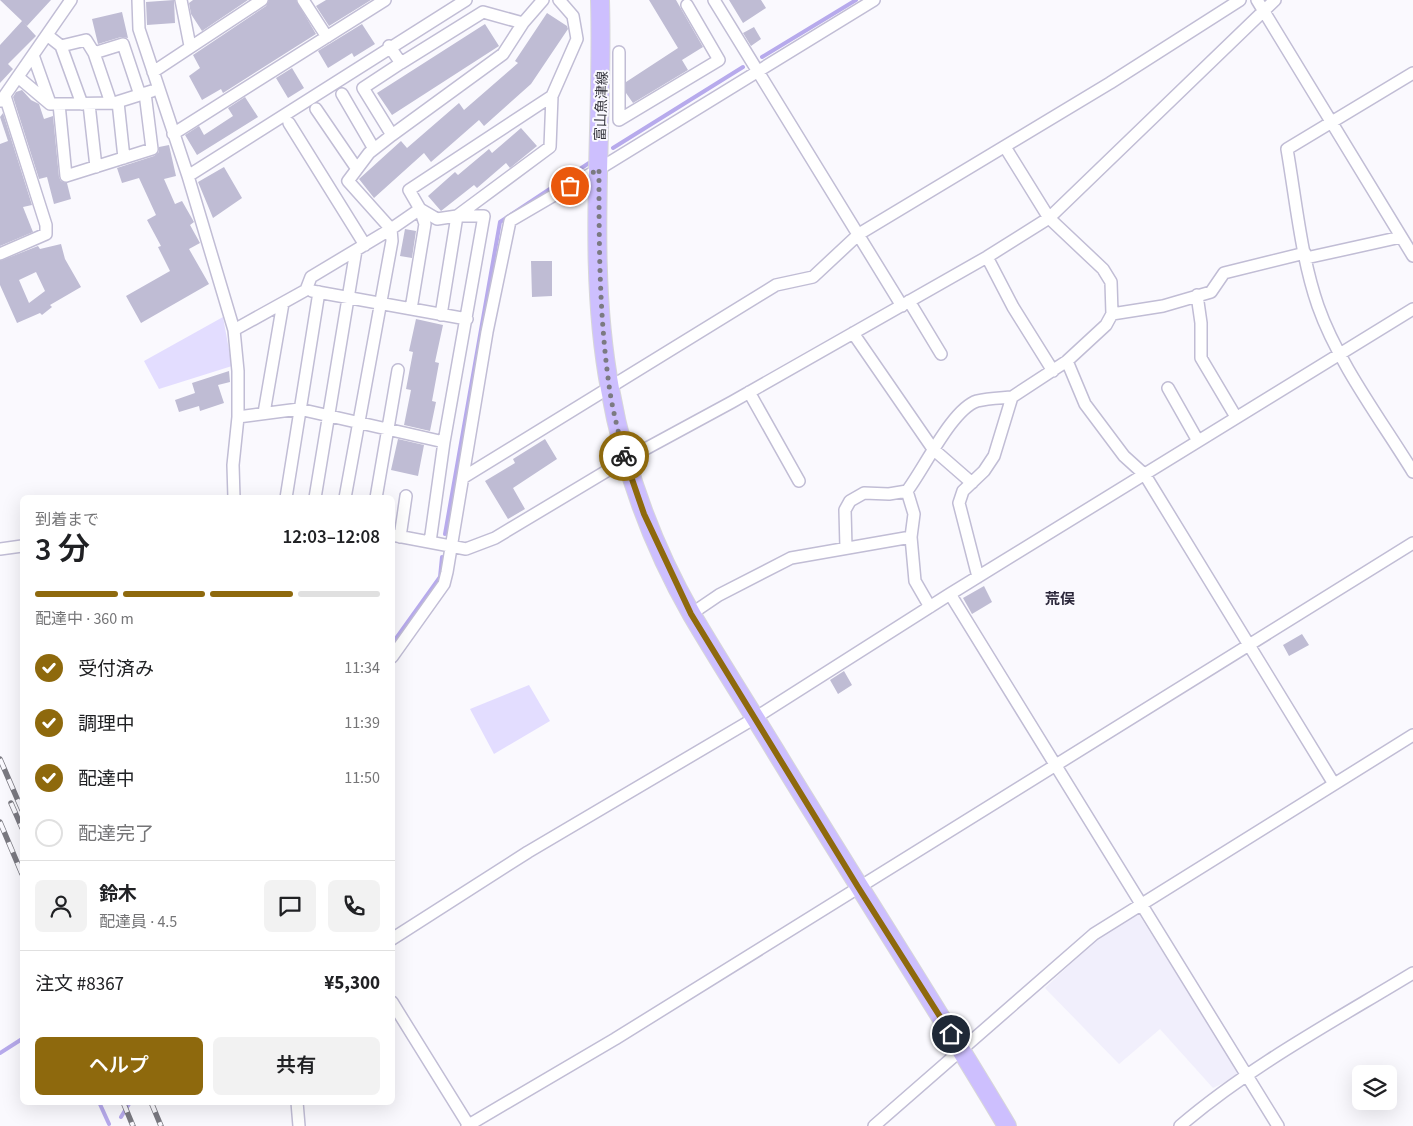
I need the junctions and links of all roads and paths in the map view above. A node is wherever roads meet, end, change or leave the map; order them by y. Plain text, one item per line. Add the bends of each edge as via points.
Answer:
1 (71, 0) edge
2 (138, 0) edge
3 (181, 0) edge
4 (262, 0) edge
5 (303, 0) edge
6 (385, 0) edge
7 (544, 0) edge
8 (559, 0) edge
9 (600, 0) edge
10 (714, 0) edge
11 (874, 0) edge
12 (1240, 0) edge
13 (1257, 0) edge
14 (1275, 0) edge
15 (459, 2) edge
16 (688, 2) edge
17 (1264, 11) junction
18 (523, 23) junction
19 (47, 35) junction
20 (327, 37) junction
21 (61, 46) junction
22 (190, 46) junction
23 (389, 46) junction
24 (619, 52) dead end
25 (94, 53) junction
26 (33, 55) junction
27 (401, 63) junction
28 (757, 70) junction
29 (153, 72) junction
30 (1413, 73) edge
31 (18, 77) junction
32 (158, 89) junction
33 (143, 94) junction
34 (342, 94) dead end
35 (552, 96) junction
36 (2, 99) edge
37 (114, 102) junction
38 (54, 104) junction
39 (85, 104) junction
40 (316, 108) dead end
41 (619, 120) junction
42 (1331, 122) junction
43 (289, 123) dead end
44 (600, 126) junction
45 (173, 134) junction
46 (392, 135) junction
47 (1004, 147) junction
48 (374, 149) junction
49 (124, 158) junction
50 (96, 166) junction
51 (357, 169) junction
52 (599, 169) junction
53 (188, 176) junction
54 (420, 208) junction
55 (457, 216) junction
56 (1049, 218) junction
57 (391, 229) junction
58 (859, 234) junction
59 (1401, 237) junction
60 (361, 248) junction
61 (0, 254) edge
62 (987, 256) junction
63 (1306, 256) junction
64 (1413, 256) edge
65 (306, 290) junction
66 (319, 292) junction
67 (1197, 295) junction
68 (350, 298) junction
69 (283, 303) junction
70 (382, 304) junction
71 (906, 304) junction
72 (411, 309) junction
73 (1413, 309) edge
74 (1112, 314) junction
75 (440, 315) junction
76 (467, 319) junction
77 (234, 330) junction
78 (853, 333) junction
79 (1340, 353) junction
80 (941, 354) dead end
81 (1067, 361) junction
82 (398, 370) dead end
83 (1053, 370) junction
84 (609, 388) junction
85 (1168, 388) dead end
86 (749, 392) junction
87 (1012, 397) junction
88 (299, 409) junction
89 (264, 414) junction
90 (328, 415) junction
91 (238, 417) junction
92 (1236, 417) junction
93 (358, 422) junction
94 (388, 429) junction
95 (1198, 441) junction
96 (444, 442) junction
97 (933, 449) junction
98 (625, 460) junction
99 (1413, 472) edge
100 (1144, 475) junction
101 (464, 477) junction
102 (799, 481) dead end
103 (972, 483) junction
104 (907, 491) junction
105 (234, 495) edge
106 (286, 495) edge
107 (316, 495) edge
108 (346, 495) edge
109 (377, 495) edge
110 (406, 496) dead end
111 (396, 536) edge
112 (911, 537) junction
113 (430, 542) junction
114 (1413, 543) edge
115 (20, 546) edge
116 (452, 548) junction
117 (846, 548) junction
118 (0, 549) edge
119 (978, 577) junction
120 (950, 594) junction
121 (930, 607) junction
122 (691, 614) junction
123 (1248, 646) junction
124 (395, 653) edge
125 (755, 718) junction
126 (1413, 735) edge
127 (1054, 766) junction
128 (1334, 784) junction
129 (858, 887) junction
130 (1140, 904) junction
131 (395, 937) edge
132 (1413, 973) edge
133 (395, 1007) edge
134 (962, 1050) junction
135 (1246, 1076) junction
136 (297, 1105) edge
137 (299, 1126) edge
138 (468, 1126) edge
139 (874, 1126) edge
140 (1007, 1126) edge
141 (1180, 1126) edge
142 (1278, 1126) edge

1 - 19 street
2 - 29 street via 139,29
3 - 22 street
4 - 22 street
5 - 20 street
6 - 20 street
7 - 18 street
8 - 35 street via 573,16 577,39
9 - 44 main road, 富山魚津線
10 - 28 street
11 - 28 street
12 - 47 street via 1110,84
13 - 17 street
14 - 17 street
15 - 23 street
16 - 41 street via 719,60
17 - 42 street
17 - 56 street
18 - 27 street via 483,12
18 - 46 street via 503,54
19 - 21 street
19 - 26 street
20 - 45 street
21 - 25 street via 86,40
21 - 39 street
22 - 29 street
23 - 27 street
23 - 53 street
24 - 41 street
25 - 33 street via 122,44
25 - 37 street
26 - 31 street
26 - 38 street
27 - 46 street via 363,88
28 - 52 street
28 - 58 street
29 - 32 street
30 - 42 street
31 - 36 street
31 - 38 street
32 - 33 street
32 - 45 street
33 - 37 street
33 - 49 street via 152,149
34 - 48 street
35 - 54 street via 409,190
35 - 55 street via 550,147
36 - 61 street via 46,225 46,234
37 - 39 street
37 - 49 street
38 - 39 street
38 - 50 street via 66,176
39 - 50 street
40 - 51 street
41 - 44 street
42 - 59 street
42 - 63 street via 1288,149
43 - 60 street
44 - 52 main road, 富山魚津線
45 - 53 street
46 - 48 street
47 - 56 street
47 - 58 street
48 - 51 street
49 - 50 street
51 - 57 street via 348,181
52 - 84 main road, 富山魚津線 via 599,270
52 - 101 street via 510,221 487,332
53 - 77 street
54 - 55 street via 437,219
54 - 57 street
54 - 72 street via 425,224
55 - 75 street
55 - 76 street via 484,216
56 - 62 street
56 - 74 street via 1103,270 1111,282
57 - 60 street
57 - 70 street
58 - 71 street
58 - 84 street via 813,277 776,285
59 - 63 street
59 - 64 street
60 - 65 street via 311,277
60 - 68 street
62 - 71 street
62 - 83 street via 1013,308
63 - 67 street via 1224,273 1211,292
63 - 79 street via 1317,305
65 - 66 street
65 - 69 street
66 - 68 street
66 - 88 street
67 - 74 street via 1163,306
67 - 92 street via 1201,358
68 - 70 street
68 - 90 street
69 - 77 street
69 - 89 street
70 - 72 street
70 - 93 street
71 - 78 street
71 - 80 street
72 - 75 street
73 - 79 street
74 - 81 street via 1106,325
75 - 76 street
76 - 96 street
77 - 91 street
78 - 86 street
78 - 97 street
79 - 92 street
79 - 99 street
81 - 83 street
81 - 100 street via 1085,404 1124,456
82 - 94 street
83 - 87 street
84 - 98 main road, 富山魚津線
84 - 101 street
85 - 95 street
86 - 98 street
86 - 102 street
87 - 97 street via 976,401 961,412
87 - 103 street via 994,456
88 - 89 street
88 - 90 street
88 - 106 street
89 - 91 street
90 - 93 street
90 - 107 street
91 - 105 street
92 - 95 street
93 - 94 street
93 - 108 street
94 - 96 street
94 - 109 street
95 - 100 street
96 - 113 street
97 - 103 street
97 - 104 street
98 - 116 street via 494,538 466,550
98 - 122 main road, 富山魚津線 via 644,514
100 - 119 street
100 - 123 street
101 - 116 street
103 - 119 street via 963,491 959,503
104 - 112 street via 914,514
104 - 117 street via 864,493 850,501 845,510
110 - 111 street
111 - 113 street
112 - 117 street
112 - 121 street via 915,581
113 - 116 street
114 - 123 street
115 - 118 street
116 - 124 street via 444,584
117 - 122 street via 775,564
119 - 120 street
120 - 121 street
120 - 127 street
121 - 125 street
122 - 125 main road, 富山魚津線
123 - 127 street
123 - 128 street
125 - 129 main road, 富山魚津線
125 - 131 street via 528,852
126 - 128 street
127 - 129 street
127 - 130 street
128 - 130 street
129 - 134 main road, 富山魚津線
129 - 138 street via 615,1039
130 - 134 street via 1094,934
130 - 135 street
132 - 135 street
133 - 138 street
134 - 139 street
134 - 140 main road, 富山魚津線
135 - 141 street via 1212,1098
135 - 142 street
136 - 137 street

